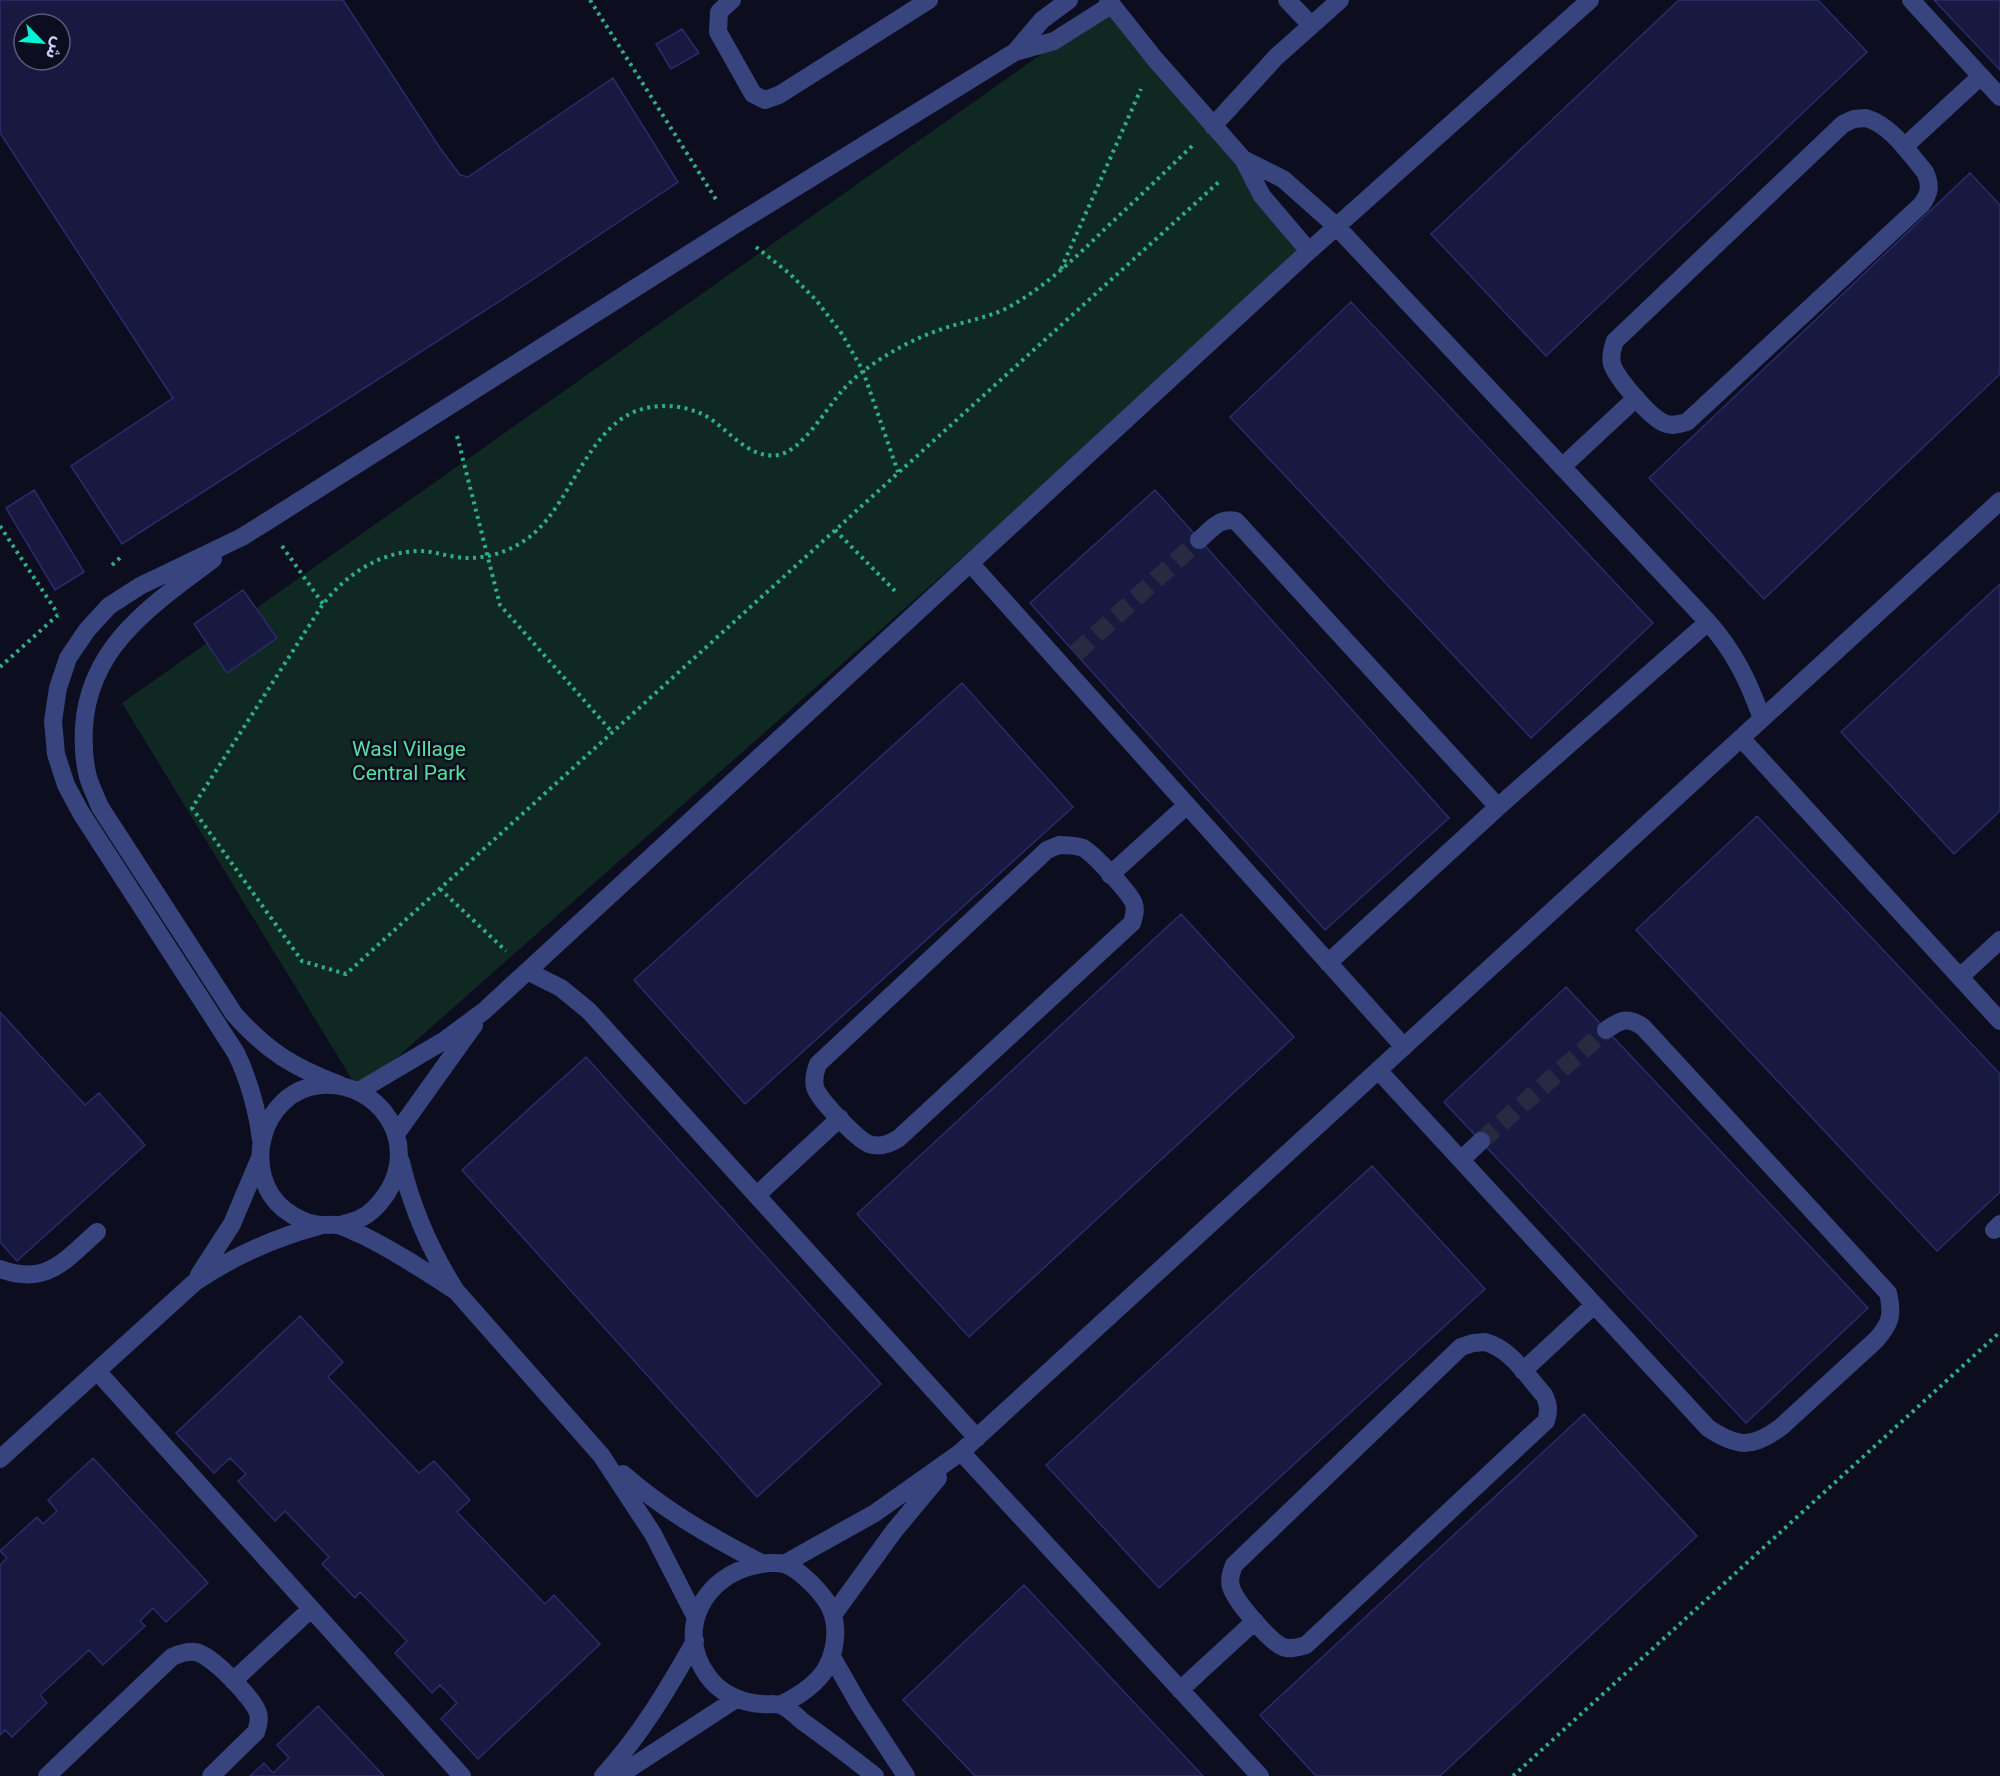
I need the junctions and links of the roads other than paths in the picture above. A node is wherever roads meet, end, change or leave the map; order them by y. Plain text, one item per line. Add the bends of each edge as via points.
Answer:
1 (732, 0) edge
2 (928, 0) edge
3 (1069, 0) edge
4 (1287, 0) edge
5 (1340, 0) edge
6 (1590, 0) edge
7 (1911, 0) edge
8 (1110, 2) edge
9 (1311, 25) junction
10 (1015, 52) junction
11 (1981, 76) junction
12 (2000, 97) edge
13 (1213, 126) junction
14 (1904, 147) junction
15 (1244, 159) junction
16 (1336, 226) junction
17 (1309, 250) junction
18 (1636, 398) junction
19 (1562, 467) junction
20 (2000, 501) edge
21 (242, 537) junction
22 (1199, 540) tunnel mouth
23 (970, 563) junction
24 (1708, 622) junction
25 (1076, 653) tunnel mouth
26 (1062, 665) junction
27 (1762, 719) junction
28 (1741, 738) junction
29 (1187, 805) junction
30 (1498, 807) junction
31 (1110, 875) junction
32 (172, 919) junction
33 (157, 929) junction
34 (2000, 940) edge
35 (1328, 963) junction
36 (529, 972) junction
37 (1960, 977) junction
38 (484, 1011) junction
39 (2000, 1021) edge
40 (1606, 1030) tunnel mouth
41 (1404, 1047) junction
42 (1378, 1070) junction
43 (340, 1085) junction
44 (359, 1091) junction
45 (840, 1118) junction
46 (396, 1134) junction
47 (261, 1140) junction
48 (1481, 1141) tunnel mouth
49 (400, 1158) junction
50 (259, 1160) junction
51 (1461, 1160) junction
52 (757, 1196) junction
53 (320, 1225) junction
54 (340, 1225) junction
55 (97, 1232) dead end
56 (0, 1269) edge
57 (195, 1282) junction
58 (456, 1291) junction
59 (1594, 1305) junction
60 (97, 1371) junction
61 (1523, 1371) junction
62 (977, 1438) junction
63 (961, 1452) junction
64 (601, 1455) junction
65 (0, 1459) edge
66 (763, 1564) junction
67 (784, 1564) junction
68 (311, 1609) junction
69 (833, 1615) junction
70 (696, 1618) junction
71 (1255, 1621) junction
72 (695, 1641) junction
73 (832, 1657) junction
74 (233, 1681) junction
75 (1180, 1690) junction
76 (736, 1699) junction
77 (780, 1705) junction
78 (47, 1776) edge
79 (210, 1776) edge
80 (462, 1776) edge
81 (603, 1776) edge
82 (618, 1776) edge
83 (875, 1776) edge
84 (906, 1776) edge
85 (1260, 1776) edge

1 - 2 street via 718,12 718,32 753,94 765,100 779,95
3 - 10 street via 1042,20
4 - 9 street
5 - 9 street
6 - 16 street
7 - 11 street
8 - 10 street via 1053,41
8 - 13 street
9 - 13 street
10 - 21 street
11 - 12 street
11 - 14 street
13 - 15 street
14 - 18 street via 1929,180 1930,189 1922,205 1687,422 1664,423
14 - 18 street via 1888,129 1866,118 1854,119 1834,132 1614,341 1611,362
15 - 16 street via 1283,179
15 - 17 street via 1262,196
16 - 17 street
16 - 19 street
17 - 23 street
18 - 19 street
19 - 24 street
20 - 27 street
21 - 32 street via 129,627 93,681 85,712 86,766 100,807
21 - 33 street via 140,586 109,606 68,658 58,688 53,721 56,754 66,785
22 - 30 street via 1220,522 1236,521
23 - 26 street
23 - 36 street
24 - 27 street via 1739,664
24 - 30 street
25 - 26 street
26 - 29 street
27 - 28 street
28 - 37 street
28 - 41 street
29 - 31 street
29 - 35 street
30 - 35 street
31 - 45 street via 1130,896 1135,914 1132,923 899,1138 878,1146 867,1143
31 - 45 street via 1083,848 1065,845 1047,850 818,1064 814,1085
32 - 33 street
32 - 43 street via 234,1014 256,1038 310,1074
33 - 47 street via 236,1053 249,1080
34 - 37 street
35 - 41 street
36 - 38 street
36 - 52 street via 561,988 590,1011
37 - 39 street
38 - 44 street
38 - 46 street
40 - 59 street via 1617,1021 1626,1020 1643,1027 1877,1280 1888,1293 1892,1311 1887,1327 1876,1340 1781,1427 1765,1439 1745,1443 1725,1440 1708,1428
41 - 42 street
42 - 51 street
42 - 62 street
43 - 44 street
43 - 47 street via 299,1092 282,1104
44 - 46 street via 376,1102
45 - 52 street
46 - 49 street
47 - 50 street
48 - 51 street
49 - 54 street via 395,1181 381,1202 362,1217
49 - 58 street via 421,1227
50 - 53 street via 263,1179 285,1210
50 - 57 street via 232,1224
51 - 59 street
52 - 62 street
53 - 54 street
53 - 57 street via 255,1247
54 - 58 street via 400,1255
55 - 56 street via 59,1265 39,1274 17,1275
57 - 60 street
58 - 64 street
59 - 61 street
60 - 65 street
60 - 68 street
61 - 71 street via 1548,1403 1549,1412 1540,1428 1306,1645 1283,1647
61 - 71 street via 1497,1345 1485,1342 1461,1347 1234,1565 1231,1585
62 - 63 street
63 - 67 street via 875,1513
63 - 69 street via 894,1531
63 - 75 street
64 - 66 street via 677,1516
64 - 70 street via 653,1534
66 - 67 street
66 - 70 street via 740,1568 720,1580 705,1597
67 - 69 street via 821,1593
68 - 74 street
68 - 80 street
69 - 73 street
70 - 72 street
71 - 75 street
72 - 76 street via 708,1676
72 - 81 street via 645,1725
73 - 77 street via 819,1678
73 - 84 street
74 - 78 street via 207,1656 195,1652 172,1657
74 - 79 street via 254,1705 259,1723 251,1739
75 - 85 street
76 - 77 street
76 - 82 street
77 - 83 street

